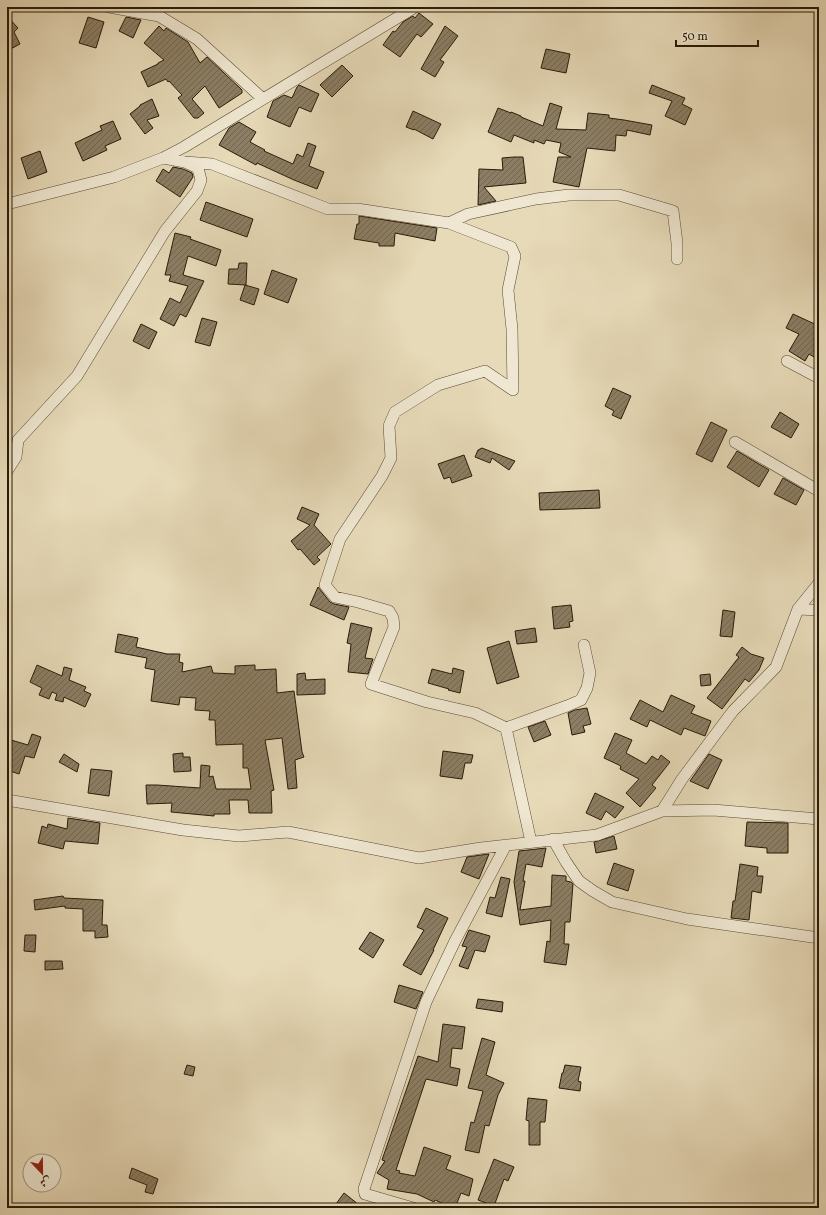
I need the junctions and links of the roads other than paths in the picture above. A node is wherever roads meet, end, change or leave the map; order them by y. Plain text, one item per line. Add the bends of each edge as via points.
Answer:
1 (108, 7) edge
2 (415, 7) edge
3 (262, 99) junction
4 (163, 158) junction
5 (185, 162) junction
6 (7, 204) edge
7 (449, 223) junction
8 (677, 259) dead end
9 (787, 360) dead end
10 (819, 378) edge
11 (735, 442) dead end
12 (7, 471) edge
13 (819, 491) edge
14 (819, 584) edge
15 (798, 609) junction
16 (819, 610) edge
17 (584, 645) dead end
18 (506, 728) junction
19 (7, 800) edge
20 (662, 811) junction
21 (819, 819) edge
22 (553, 840) junction
23 (531, 842) junction
24 (506, 845) junction
25 (819, 938) edge
26 (414, 1208) edge

1 - 3 street via 159,16 197,40
2 - 3 street
3 - 4 street
4 - 5 street
4 - 6 street via 114,177
5 - 7 street via 212,164 328,209 357,209
5 - 12 street via 198,168 201,180 198,191 165,231 77,376 18,440 16,457
7 - 8 street via 468,214 536,200 618,195 673,211
7 - 18 street via 511,247 515,256 508,290 512,329 513,390 485,371 438,385 395,412 389,426 391,458 340,539 325,584 335,597 389,611 393,618 394,627 371,684 427,702 475,713
9 - 10 street
11 - 13 street
14 - 15 street
15 - 16 street
15 - 20 street via 776,667 733,711 682,779
17 - 18 street via 590,673 581,700
18 - 23 street
19 - 24 street via 183,830 239,836 288,832 419,858
20 - 21 street via 713,810
20 - 22 street via 597,835
22 - 23 street
22 - 25 street via 579,881 612,902 687,919
23 - 24 street
24 - 26 street via 426,1002 364,1189 365,1194

